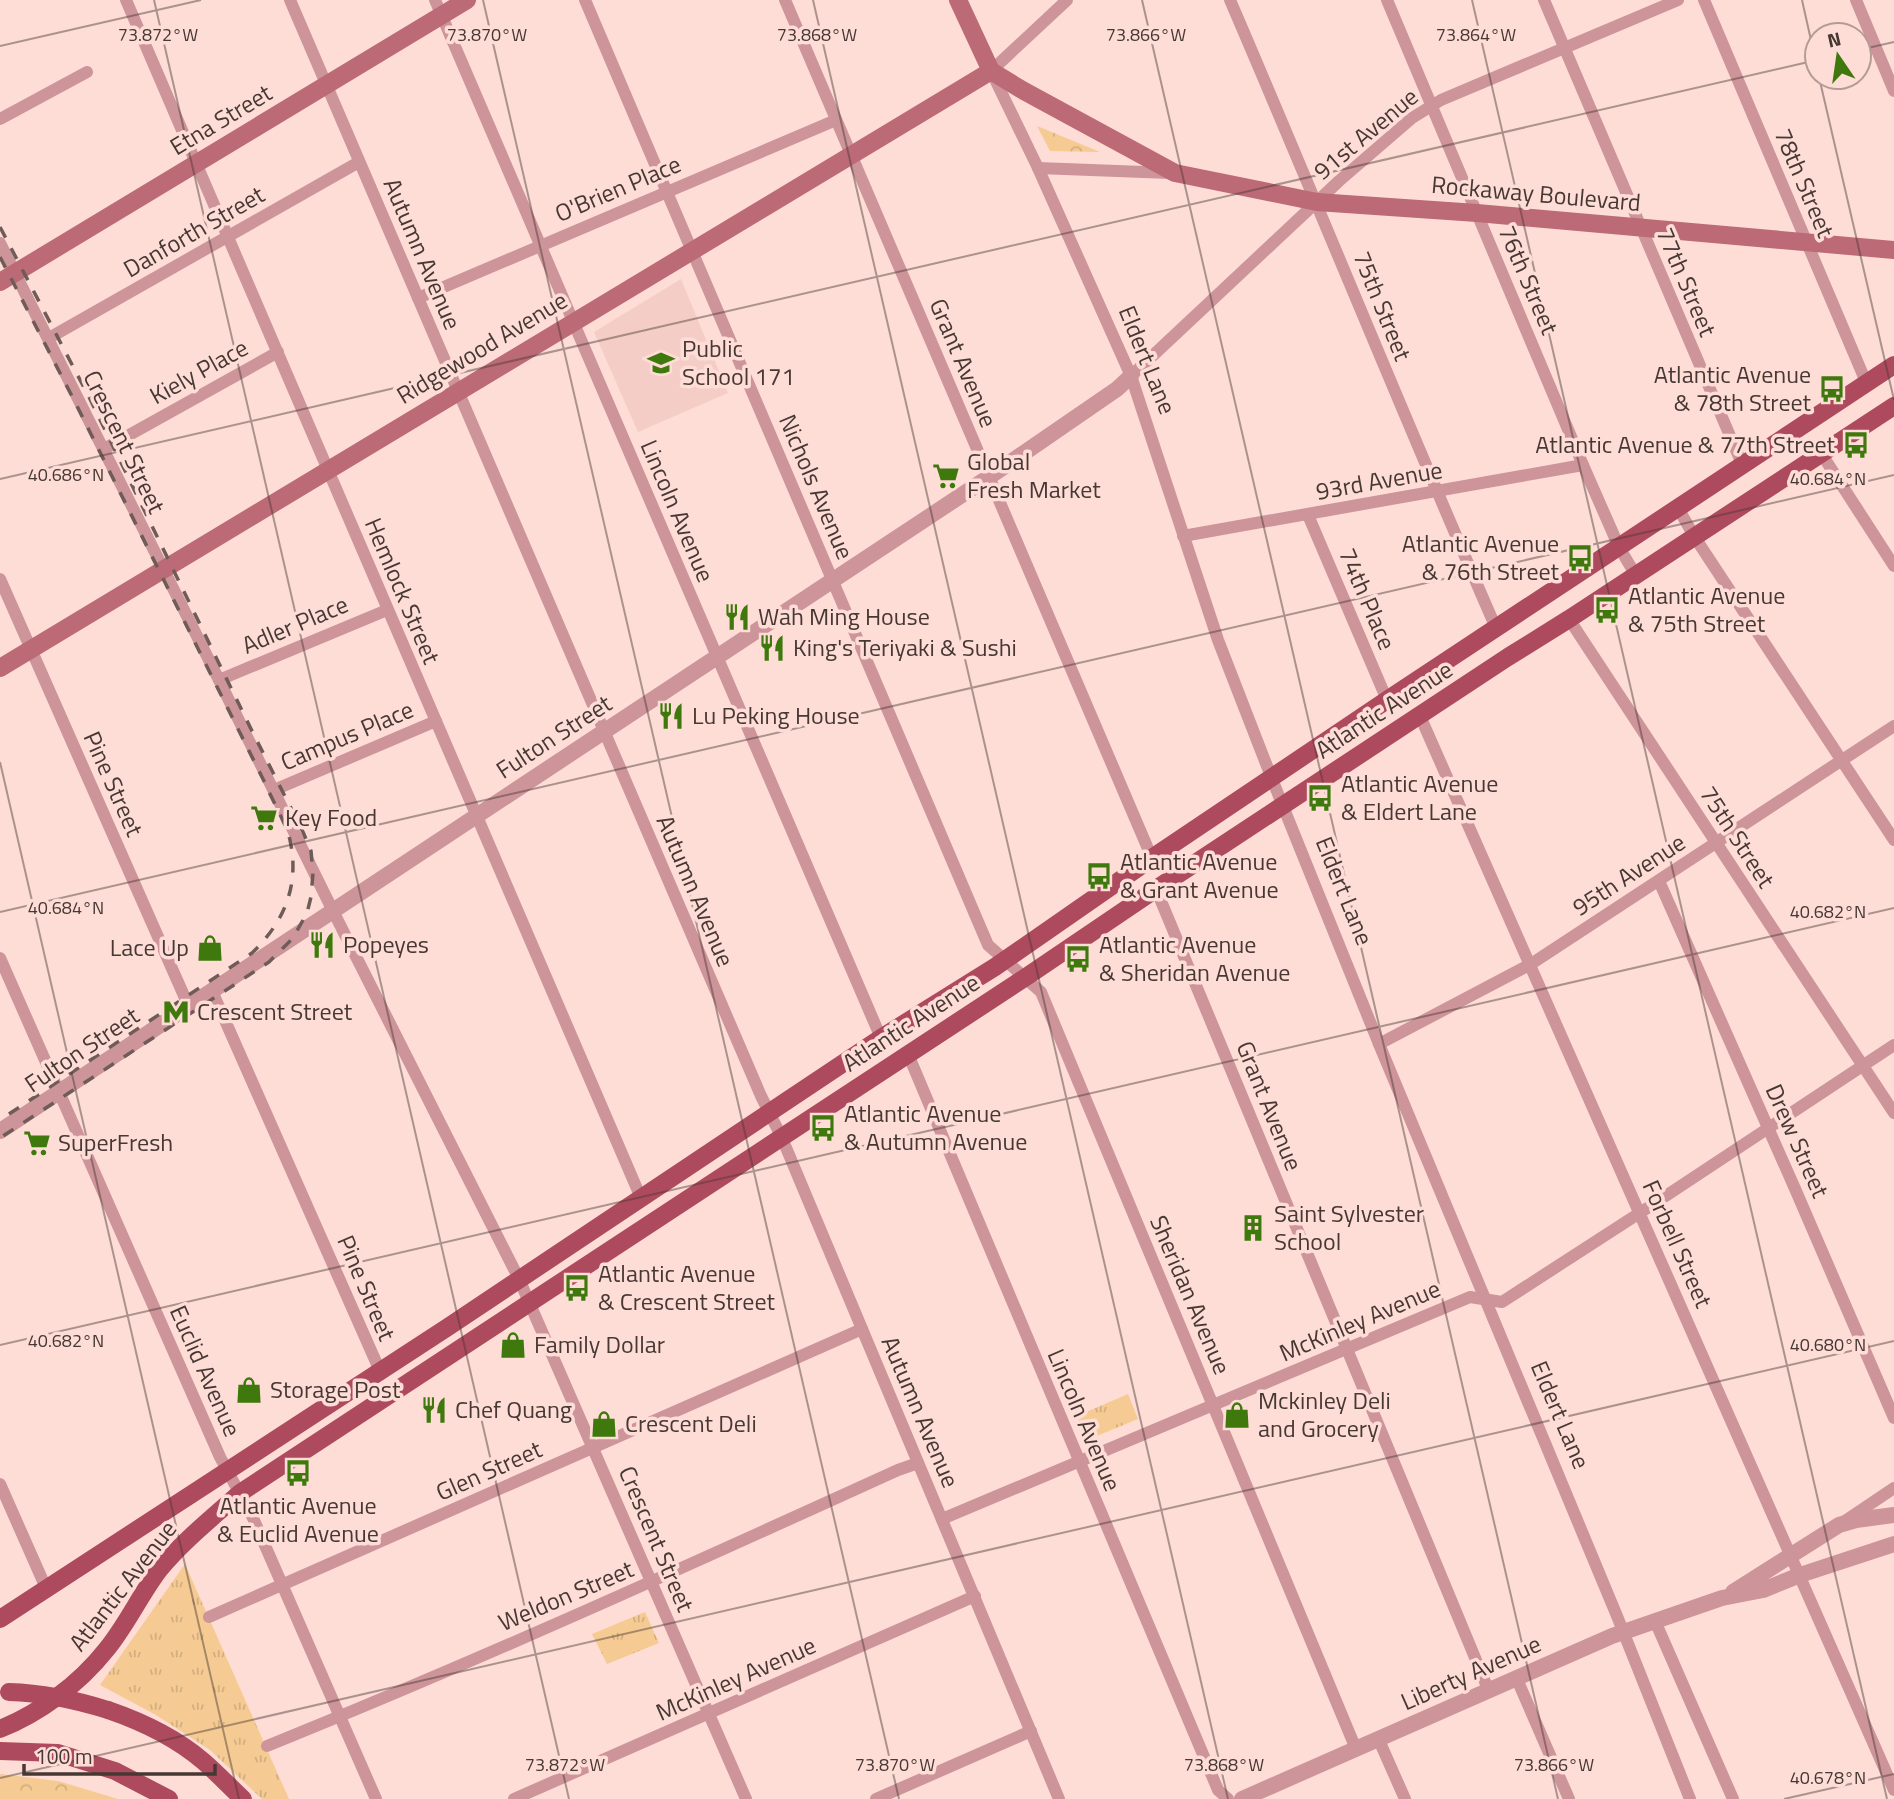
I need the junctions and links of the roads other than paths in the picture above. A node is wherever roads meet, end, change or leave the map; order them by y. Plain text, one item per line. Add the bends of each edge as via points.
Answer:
1 (126, 0) edge
2 (290, 0) edge
3 (467, 0) edge
4 (585, 0) edge
5 (785, 0) edge
6 (958, 0) edge
7 (1068, 0) edge
8 (1230, 0) edge
9 (1387, 0) edge
10 (1544, 0) edge
11 (1678, 0) edge
12 (1704, 0) edge
13 (1856, 0) edge
14 (438, 8) edge
15 (1564, 48) junction
16 (991, 71) junction
17 (87, 72) dead end
18 (327, 85) junction
19 (1894, 91) edge
20 (1431, 105) junction
21 (0, 119) edge
22 (836, 120) junction
23 (851, 154) junction
24 (359, 162) junction
25 (196, 163) junction
26 (1038, 168) junction
27 (1175, 173) junction
28 (667, 191) junction
29 (1317, 202) junction
30 (1477, 213) junction
31 (1640, 228) junction
32 (228, 237) junction
33 (1806, 242) junction
34 (0, 243) edge
35 (541, 246) junction
36 (692, 250) junction
37 (1894, 250) edge
38 (8, 277) edge
39 (418, 298) junction
40 (573, 322) junction
41 (48, 338) junction
42 (278, 352) junction
43 (1894, 365) edge
44 (1131, 376) junction
45 (1866, 382) junction
46 (458, 391) junction
47 (1894, 406) edge
48 (104, 449) junction
49 (1821, 453) junction
50 (1742, 464) junction
51 (1583, 465) junction
52 (328, 469) junction
53 (989, 477) junction
54 (1436, 492) junction
55 (1678, 508) junction
56 (1308, 515) junction
57 (1183, 536) junction
58 (1694, 536) junction
59 (1619, 547) junction
60 (1894, 566) edge
61 (163, 569) junction
62 (1635, 574) junction
63 (0, 579) edge
64 (833, 580) junction
65 (387, 610) junction
66 (1569, 619) junction
67 (1496, 628) junction
68 (31, 649) junction
69 (717, 657) junction
70 (0, 668) edge
71 (219, 680) junction
72 (1387, 700) junction
73 (1420, 716) junction
74 (436, 721) junction
75 (1894, 726) edge
76 (603, 732) junction
77 (1841, 761) junction
78 (1272, 779) junction
79 (274, 790) junction
80 (1283, 806) junction
81 (476, 816) junction
82 (1894, 840) edge
83 (1716, 844) junction
84 (1152, 858) junction
85 (1659, 881) junction
86 (1156, 888) junction
87 (333, 911) junction
88 (0, 958) edge
89 (1006, 960) junction
90 (1531, 964) junction
91 (1026, 977) junction
92 (212, 991) junction
93 (188, 1007) junction
94 (881, 1038) junction
95 (1379, 1044) junction
96 (1894, 1045) edge
97 (908, 1054) junction
98 (1863, 1066) junction
99 (59, 1093) junction
100 (769, 1113) junction
101 (1894, 1113) edge
102 (1768, 1128) junction
103 (0, 1131) edge
104 (782, 1138) junction
105 (641, 1198) junction
106 (1640, 1213) junction
107 (519, 1279) junction
108 (1485, 1300) junction
109 (530, 1304) junction
110 (862, 1329) junction
111 (1347, 1350) junction
112 (380, 1371) junction
113 (1213, 1405) junction
114 (1894, 1418) edge
115 (594, 1447) junction
116 (1079, 1461) junction
117 (918, 1463) junction
118 (227, 1471) junction
119 (0, 1484) edge
120 (1894, 1488) edge
121 (240, 1493) junction
122 (1894, 1515) edge
123 (942, 1519) junction
124 (1839, 1525) junction
125 (1894, 1544) edge
126 (1791, 1556) junction
127 (1800, 1575) junction
128 (651, 1581) junction
129 (282, 1585) junction
130 (46, 1588) junction
131 (975, 1596) junction
132 (1722, 1598) junction
133 (209, 1617) dead end
134 (0, 1619) edge
135 (1655, 1621) junction
136 (1623, 1632) junction
137 (1516, 1677) junction
138 (1488, 1689) junction
139 (5, 1692) edge
140 (709, 1714) junction
141 (340, 1717) junction
142 (0, 1729) edge
143 (1031, 1731) junction
144 (1378, 1738) junction
145 (267, 1746) dead end
146 (1356, 1749) junction
147 (0, 1751) edge
148 (1894, 1790) edge
149 (169, 1799) edge
150 (243, 1799) edge
151 (376, 1799) edge
152 (513, 1799) edge
153 (746, 1799) edge
154 (876, 1799) edge
155 (1059, 1799) edge
156 (1228, 1799) edge
157 (1242, 1799) edge
158 (1405, 1799) edge
159 (1569, 1799) edge
160 (1690, 1799) edge
161 (1733, 1799) edge

1 - 25 street, Hemlock Street
2 - 18 street, Autumn Avenue
3 - 14 main road, Etna Street
4 - 28 street, Nichols Avenue
5 - 22 street, Grant Avenue
6 - 16 main road, Eldert Lane
7 - 16 street
8 - 29 street, 75th Street
9 - 20 street, 76th Street
10 - 15 street, 77th Street
11 - 15 street, 91st Avenue
12 - 33 street, 78th Street
13 - 19 street
14 - 18 main road, Etna Street
14 - 35 street, Lincoln Avenue
15 - 20 street, 91st Avenue
15 - 31 street, 77th Street
16 - 23 main road, Ridgewood Avenue
16 - 26 street, Eldert Lane
16 - 27 main road, Rockaway Boulevard
17 - 21 street
18 - 24 street, Autumn Avenue
18 - 25 main road, Etna Street
20 - 29 street, 91st Avenue
20 - 30 street, 76th Street
22 - 23 street, Grant Avenue
22 - 28 street, O'Brien Place
23 - 36 main road, Ridgewood Avenue
23 - 53 street, Grant Avenue
24 - 32 street, Danforth Street
24 - 39 street, Autumn Avenue
25 - 32 street, Hemlock Street
25 - 38 main road, Etna Street
26 - 27 street, Rockaway Boulevard
26 - 44 street, Eldert Lane
27 - 29 main road, Rockaway Boulevard
28 - 35 street, O'Brien Place
28 - 36 street, Nichols Avenue
29 - 30 main road, Rockaway Boulevard
29 - 44 street, 91st Avenue
29 - 54 street, 75th Street
30 - 31 main road, Rockaway Boulevard
30 - 51 street, 76th Street
31 - 33 main road, Rockaway Boulevard
31 - 50 street, 77th Street
32 - 41 street, Danforth Street
32 - 42 street, Hemlock Street
33 - 37 main road, Rockaway Boulevard
33 - 45 street, 78th Street
34 - 38 street, Crescent Street
35 - 39 street, O'Brien Place
35 - 40 street, Lincoln Avenue
36 - 40 main road, Ridgewood Avenue
36 - 64 street, Nichols Avenue
38 - 41 street, Crescent Street
39 - 46 street, Autumn Avenue
40 - 46 main road, Ridgewood Avenue
40 - 69 street, Lincoln Avenue
41 - 48 street, Crescent Street
42 - 48 street, Kiely Place
42 - 52 street, Hemlock Street
43 - 45 main road, Atlantic Avenue
44 - 53 street, Fulton Street
44 - 57 street, Eldert Lane
45 - 50 main road, Atlantic Avenue
46 - 52 main road, Ridgewood Avenue
46 - 76 street, Autumn Avenue
47 - 49 main road, Atlantic Avenue
48 - 61 street, Crescent Street
49 - 58 main road, Atlantic Avenue
49 - 60 street
50 - 55 main road, Atlantic Avenue
51 - 54 street, 93rd Avenue
51 - 59 street, 76th Street
52 - 61 main road, Ridgewood Avenue
52 - 65 street, Hemlock Street
53 - 64 street, Fulton Street
53 - 84 street, Grant Avenue
54 - 56 street, 93rd Avenue
54 - 67 street, 75th Street
55 - 58 street
55 - 59 main road, Atlantic Avenue
56 - 57 street, 93rd Avenue
56 - 72 street, 74th Place
57 - 78 street, Eldert Lane
58 - 62 main road, Atlantic Avenue
58 - 77 street
59 - 62 street, 76th Street
59 - 67 main road, Atlantic Avenue
61 - 68 main road, Ridgewood Avenue
61 - 71 street, Crescent Street
62 - 66 main road, Atlantic Avenue
63 - 68 street, Pine Street
64 - 69 street, Fulton Street
64 - 89 street, Nichols Avenue via 988,945
65 - 71 street, Adler Place
65 - 74 street, Hemlock Street
66 - 73 main road, Atlantic Avenue
66 - 83 street, 75th Street
67 - 72 main road, Atlantic Avenue
68 - 70 main road, Ridgewood Avenue
68 - 93 street, Pine Street
69 - 76 street, Fulton Street
69 - 94 street, Lincoln Avenue
71 - 79 street, Crescent Street
72 - 78 main road, Atlantic Avenue
73 - 80 main road, Atlantic Avenue
73 - 90 street, Forbell Street
74 - 79 street, Campus Place
74 - 81 street, Hemlock Street
75 - 77 street, 95th Avenue
76 - 81 street, Fulton Street
76 - 100 street, Autumn Avenue
77 - 82 street
77 - 83 street, 95th Avenue
78 - 80 street, Eldert Lane
78 - 84 main road, Atlantic Avenue
79 - 87 street, Crescent Street
80 - 86 main road, Atlantic Avenue
80 - 95 street, Eldert Lane
81 - 87 street, Fulton Street
81 - 105 street, Hemlock Street
83 - 85 street, 95th Avenue
83 - 98 street, 75th Street
84 - 89 main road, Atlantic Avenue
85 - 90 street, 95th Avenue
85 - 102 street, Drew Street
86 - 91 main road, Atlantic Avenue
86 - 111 street, Grant Avenue
87 - 92 street, Fulton Street
87 - 107 street, Crescent Street
88 - 99 street, Euclid Avenue
89 - 91 street, Nichols Avenue
89 - 94 main road, Atlantic Avenue
90 - 95 street, 95th Avenue
90 - 106 street, Forbell Street
91 - 97 main road, Atlantic Avenue
91 - 113 street, Sheridan Avenue via 1041,992
92 - 93 street, Fulton Street
92 - 112 street, Pine Street
93 - 99 street, Fulton Street
94 - 100 main road, Atlantic Avenue
95 - 108 street, Eldert Lane
96 - 98 street, McKinley Avenue
97 - 104 main road, Atlantic Avenue
97 - 116 street, Lincoln Avenue
98 - 101 street, 75th Street
98 - 102 street, McKinley Avenue
99 - 103 street, Fulton Street
99 - 118 street, Euclid Avenue
100 - 104 street, Autumn Avenue
100 - 105 main road, Atlantic Avenue
102 - 106 street, McKinley Avenue
102 - 114 street, Drew Street
104 - 109 main road, Atlantic Avenue
104 - 110 street, Autumn Avenue
105 - 107 main road, Atlantic Avenue
106 - 108 street, McKinley Avenue via 1502,1302
106 - 126 street, Forbell Street
107 - 109 street, Crescent Street
107 - 112 main road, Atlantic Avenue
108 - 111 street, McKinley Avenue via 1471,1297
108 - 136 street, Eldert Lane
109 - 115 street, Crescent Street
109 - 121 main road, Atlantic Avenue
110 - 115 street, Glen Street
110 - 117 street, Autumn Avenue
111 - 113 street, McKinley Avenue
111 - 138 street, Grant Avenue
112 - 118 main road, Atlantic Avenue
113 - 116 street, McKinley Avenue
113 - 146 street, Sheridan Avenue
115 - 128 street, Crescent Street
115 - 129 street, Glen Street
116 - 123 street, McKinley Avenue
116 - 156 street, Lincoln Avenue via 1218,1790
117 - 123 street, Autumn Avenue
117 - 128 street, Weldon Street
118 - 121 street, Euclid Avenue
118 - 130 main road, Atlantic Avenue
119 - 130 street
120 - 124 street
121 - 129 street, Euclid Avenue
121 - 142 main road, Atlantic Avenue via 183,1543 158,1572 107,1650 82,1677 40,1708
122 - 124 street
123 - 131 street, Autumn Avenue
124 - 126 street, Liberty Avenue
125 - 127 street, Liberty Avenue
126 - 127 street, Forbell Street
126 - 132 street, Liberty Avenue
127 - 132 street, Liberty Avenue via 1763,1590
127 - 148 street, Forbell Street
128 - 140 street, Crescent Street
128 - 141 street, Weldon Street
129 - 133 street, Glen Street
129 - 141 street, Euclid Avenue
130 - 134 main road, Atlantic Avenue
131 - 140 street, McKinley Avenue
131 - 143 street, Autumn Avenue
132 - 135 street, Liberty Avenue
135 - 136 street, Liberty Avenue
135 - 161 street
136 - 137 street, Liberty Avenue
136 - 160 street, Eldert Lane
137 - 138 street, Liberty Avenue
137 - 159 street
138 - 144 street, Liberty Avenue
139 - 150 main road, bridge via 79,1701 135,1719 203,1761
140 - 152 street, McKinley Avenue
140 - 153 street, Crescent Street
141 - 145 street, Weldon Street
141 - 151 street, Euclid Avenue
143 - 154 street
143 - 155 street, Autumn Avenue
144 - 146 street, Liberty Avenue
144 - 158 street
146 - 157 street, Liberty Avenue
147 - 149 main road via 58,1753 116,1771

